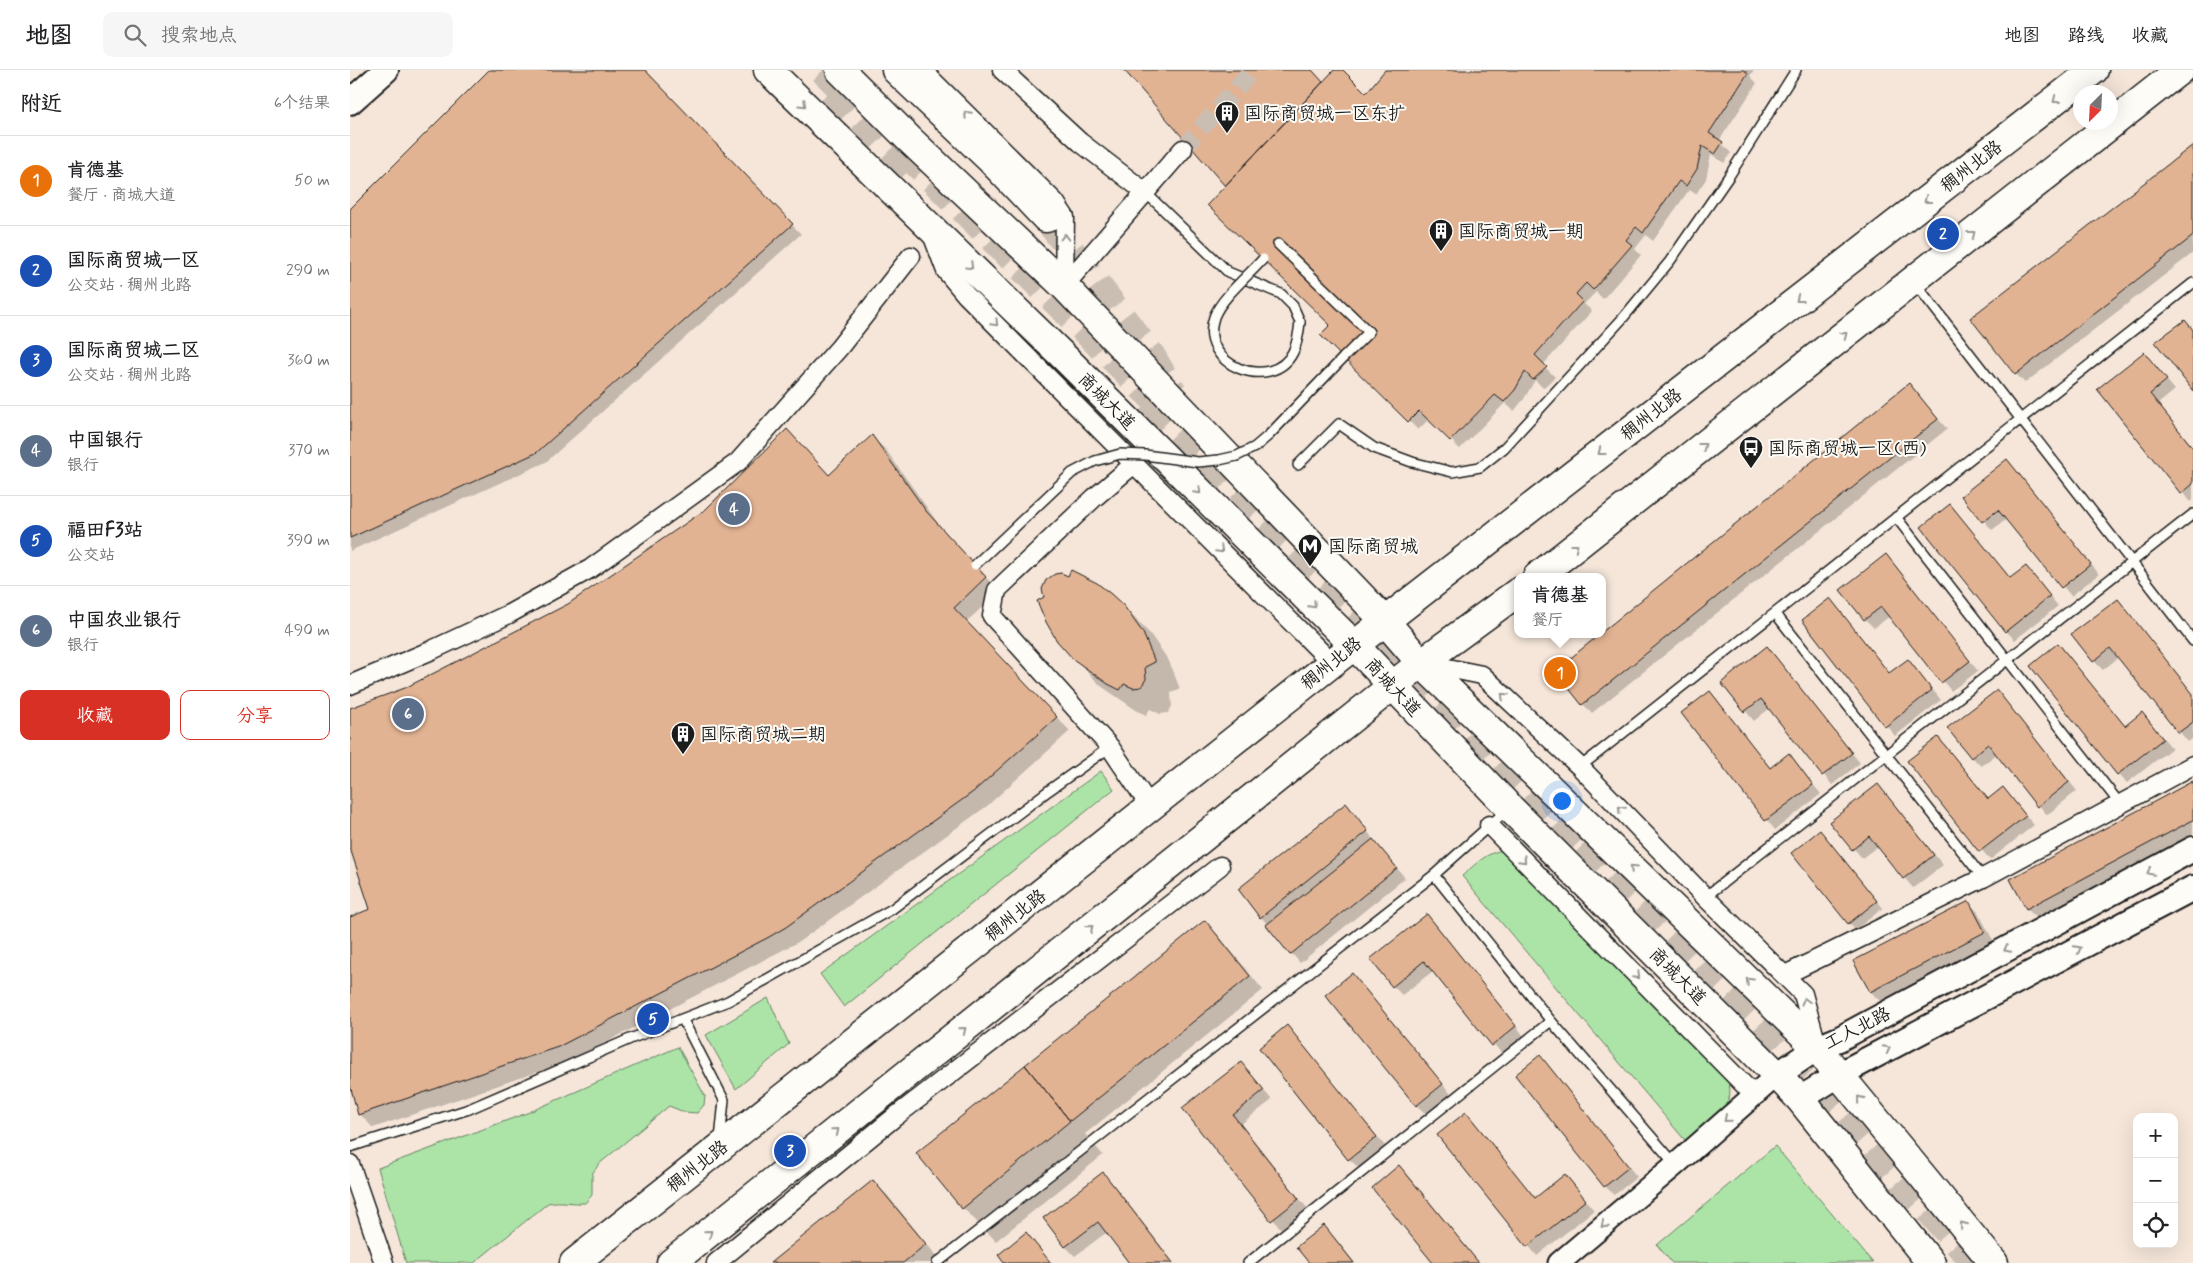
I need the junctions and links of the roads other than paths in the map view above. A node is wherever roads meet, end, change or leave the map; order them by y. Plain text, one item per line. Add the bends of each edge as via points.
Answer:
1 (386, 70) edge
2 (768, 70) edge
3 (840, 70) edge
4 (896, 70) edge
5 (922, 70) edge
6 (1002, 70) edge
7 (1796, 70) edge
8 (2094, 70) edge
9 (2180, 70) edge
10 (350, 102) edge
11 (1183, 149) tunnel mouth
12 (1145, 192) junction
13 (1046, 218) tunnel mouth
14 (930, 227) junction
15 (1278, 244) dead end
16 (911, 256) dead end
17 (1263, 259) dead end
18 (1913, 281) junction
19 (2193, 283) edge
20 (1064, 286) junction
21 (2020, 419) junction
22 (1134, 464) junction
23 (1298, 465) dead end
24 (2193, 514) edge
25 (1896, 517) junction
26 (2132, 562) junction
27 (975, 565) dead end
28 (1542, 573) edge
29 (1514, 595) edge
30 (1775, 613) junction
31 (1385, 620) junction
32 (2193, 642) edge
33 (1354, 645) junction
34 (2007, 660) junction
35 (1332, 663) junction
36 (1421, 663) junction
37 (350, 685) edge
38 (1392, 687) junction
39 (1110, 747) junction
40 (1886, 755) junction
41 (2193, 765) edge
42 (1580, 767) junction
43 (2120, 804) junction
44 (1509, 807) junction
45 (1151, 808) junction
46 (1489, 825) junction
47 (2193, 849) edge
48 (1220, 866) dead end
49 (1434, 875) junction
50 (1983, 878) junction
51 (2193, 888) edge
52 (1705, 897) junction
53 (1785, 975) junction
54 (683, 1020) junction
55 (1551, 1021) junction
56 (1818, 1048) junction
57 (1840, 1074) junction
58 (1777, 1075) junction
59 (1754, 1095) junction
60 (1800, 1100) junction
61 (350, 1147) edge
62 (720, 1148) junction
63 (350, 1164) edge
64 (1675, 1165) junction
65 (384, 1263) edge
66 (574, 1263) edge
67 (671, 1263) edge
68 (716, 1263) edge
69 (937, 1263) edge
70 (1248, 1263) edge
71 (1559, 1263) edge
72 (1931, 1263) edge
73 (1994, 1263) edge

1 - 10 main road
2 -> 14 main road, 商城大道
3 - 20 main road
4 - 13 main road via 991,160
20 -> 5 street via 1065,218 1055,202
6 - 12 street via 1080,142
7 - 23 lane via 1730,176 1670,261 1623,318 1504,448 1480,467 1452,472 1374,448 1339,424
8 -> 31 main road, 稠州北路
18 -> 9 main road
11 - 12 street
12 - 17 lane, bridge via 1228,272 1281,294 1293,306 1300,322 1293,353 1283,364 1256,372 1229,364 1220,356 1211,332 1220,306
12 - 20 street
14 -> 22 street via 946,271 966,295
14 -> 33 main road, 商城大道
15 - 27 lane, bridge via 1369,332 1255,447 1237,456 1198,462 1120,454 1095,460 1072,473
16 - 37 street via 839,348 738,462 590,569 509,614
18 - 21 lane
28 -> 18 main road
19 - 21 lane
20 - 31 main road
21 - 25 lane
21 - 26 lane
22 -> 35 street
22 - 39 street via 997,590 992,616
24 - 26 lane
25 - 30 lane
25 - 34 lane
26 - 32 lane
26 - 34 lane
29 - 36 main road
30 - 40 lane
30 - 42 lane
31 - 33 main road, 稠州北路
31 - 36 main road
33 - 35 main road, 稠州北路
33 - 38 main road, 商城大道
34 - 40 lane
34 - 43 lane
35 - 45 main road, 稠州北路
36 - 38 main road
42 -> 36 street via 1482,675
56 -> 36 main road
38 - 44 main road, 商城大道
67 -> 38 main road
39 - 45 street
39 - 54 lane via 892,909 728,1001
40 - 50 lane
40 - 52 lane
41 - 43 street
52 -> 42 street
43 - 50 street
44 - 46 lane
44 - 58 main road, 商城大道
45 - 62 main road, 稠州北路
46 - 49 lane
46 -> 59 street
47 -> 56 main road, 工人北路
48 - 68 street via 896,1116
49 - 55 lane
49 - 69 lane
50 - 53 street
57 -> 51 main road, 工人北路
52 - 53 street
56 -> 53 street via 1803,994
54 - 61 lane via 630,1039 469,1109
54 - 62 lane via 724,1100
55 - 64 lane
55 - 70 lane
56 - 57 main road
56 - 58 main road, 工人北路
57 - 60 main road, 工人北路
73 -> 57 main road
58 - 59 street, 工人北路
58 - 60 main road, 商城大道
59 -> 64 street, 工人北路
60 - 72 main road, 商城大道
62 - 66 main road, 稠州北路
63 - 65 street
64 -> 71 street, 工人北路

